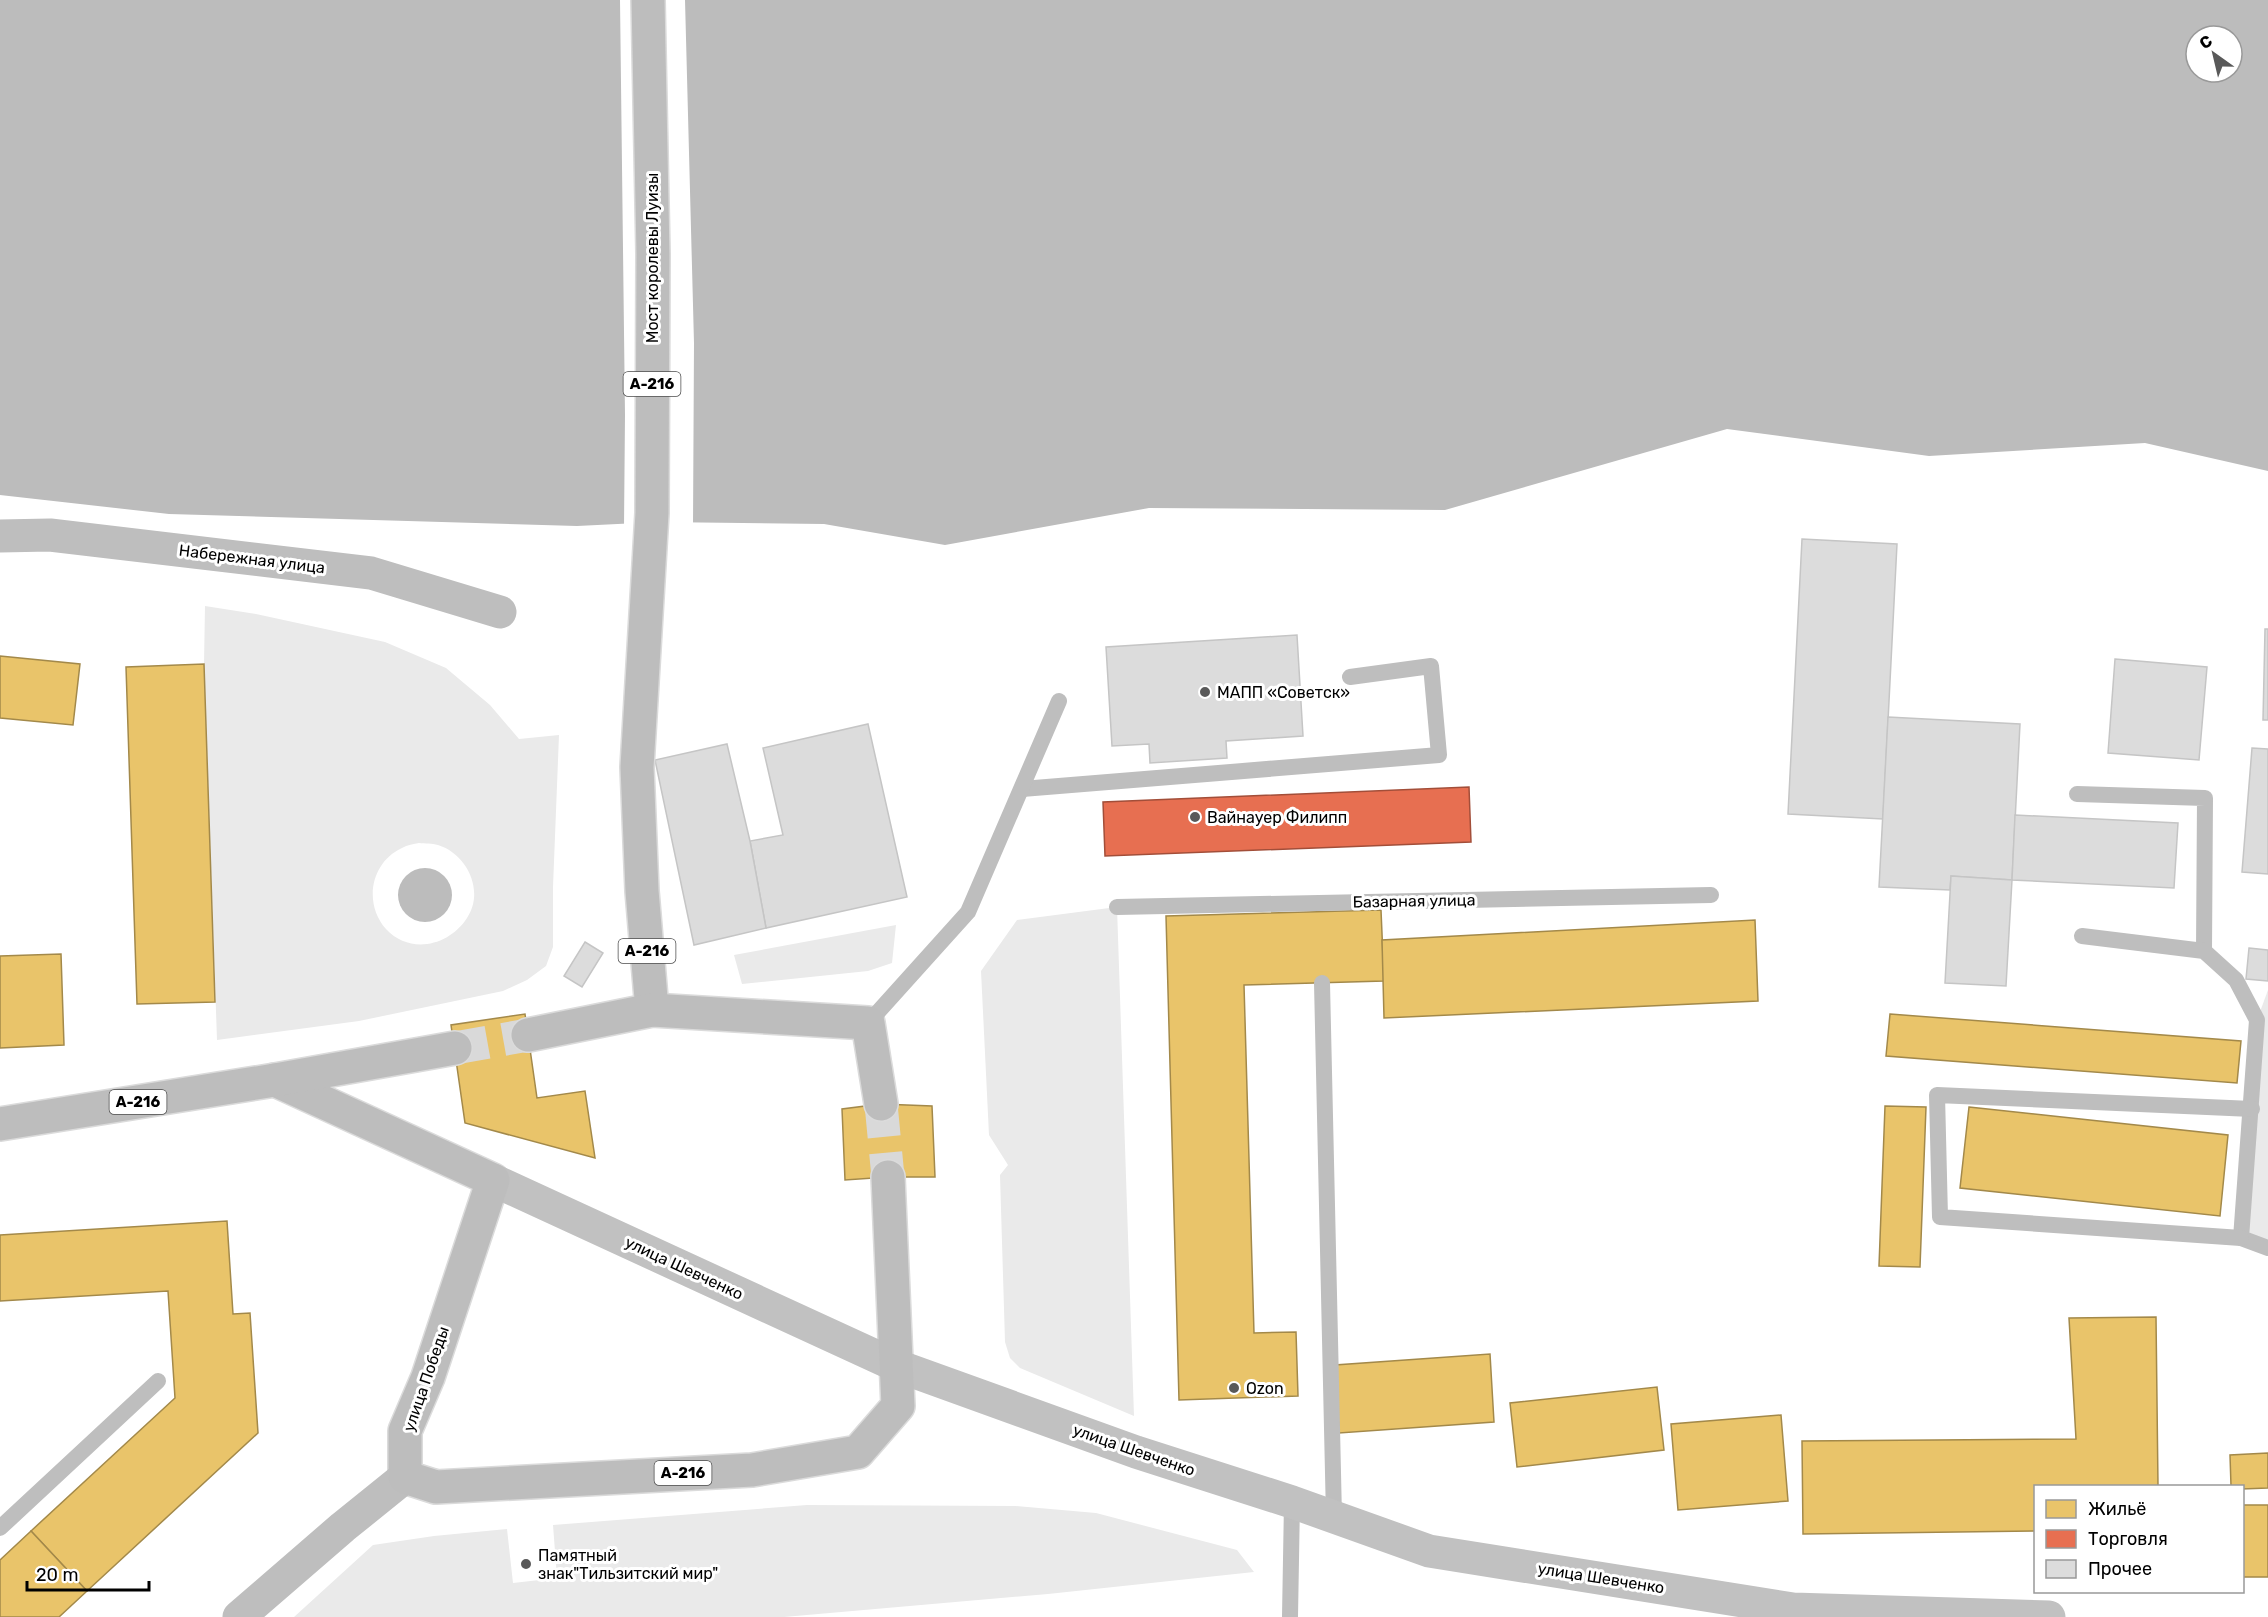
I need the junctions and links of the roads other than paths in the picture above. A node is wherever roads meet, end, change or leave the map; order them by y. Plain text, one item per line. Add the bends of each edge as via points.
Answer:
1 (648, 0) edge
2 (0, 536) edge
3 (500, 612) dead end
4 (1350, 677) dead end
5 (1059, 701) dead end
6 (1022, 789) junction
7 (2077, 794) dead end
8 (1711, 896) dead end
9 (1117, 907) dead end
10 (2082, 936) dead end
11 (2204, 951) junction
12 (1322, 983) dead end
13 (652, 1011) junction
14 (868, 1023) junction
15 (528, 1035) tunnel mouth
16 (455, 1048) tunnel mouth
17 (275, 1080) junction
18 (881, 1104) tunnel mouth
19 (2252, 1109) junction
20 (0, 1124) edge
21 (888, 1177) tunnel mouth
22 (493, 1180) junction
23 (2241, 1238) junction
24 (2268, 1248) edge
25 (895, 1365) junction
26 (158, 1381) dead end
27 (405, 1477) junction
28 (1292, 1502) junction
29 (1334, 1516) junction
30 (0, 1528) edge
31 (1793, 1613) edge
32 (239, 1617) edge
33 (1290, 1617) edge
34 (2049, 1617) edge

1 - 13 main road, Мост королевы Луизы / А-216 via 653,254 652,513 637,767
2 - 3 street, Набережная улица via 50,535 370,573
4 - 6 lane via 1431,666 1439,755
5 - 6 lane
6 - 14 lane via 968,912
7 - 11 lane via 2205,798
8 - 9 lane, Базарная улица via 1319,907
10 - 11 lane
11 - 19 lane via 2236,980 2257,1020
12 - 29 lane
13 - 14 main road
13 - 15 main road
14 - 18 main road
16 - 17 main road, А-216
17 - 20 main road, А-216
17 - 22 main road, улица Шевченко
19 - 23 lane
19 - 23 lane via 1937,1095 1940,1217
21 - 25 main road, А-216
22 - 25 main road, улица Шевченко
22 - 27 main road, улица Победы via 428,1377 405,1431
23 - 24 lane
25 - 27 main road, А-216 via 898,1406 858,1452 752,1470 436,1487
25 - 28 main road, улица Шевченко via 1136,1452
26 - 30 lane
27 - 32 street
28 - 29 main road, улица Шевченко
28 - 33 lane
29 - 31 main road, улица Шевченко via 1429,1551
31 - 34 main road, улица Шевченко

